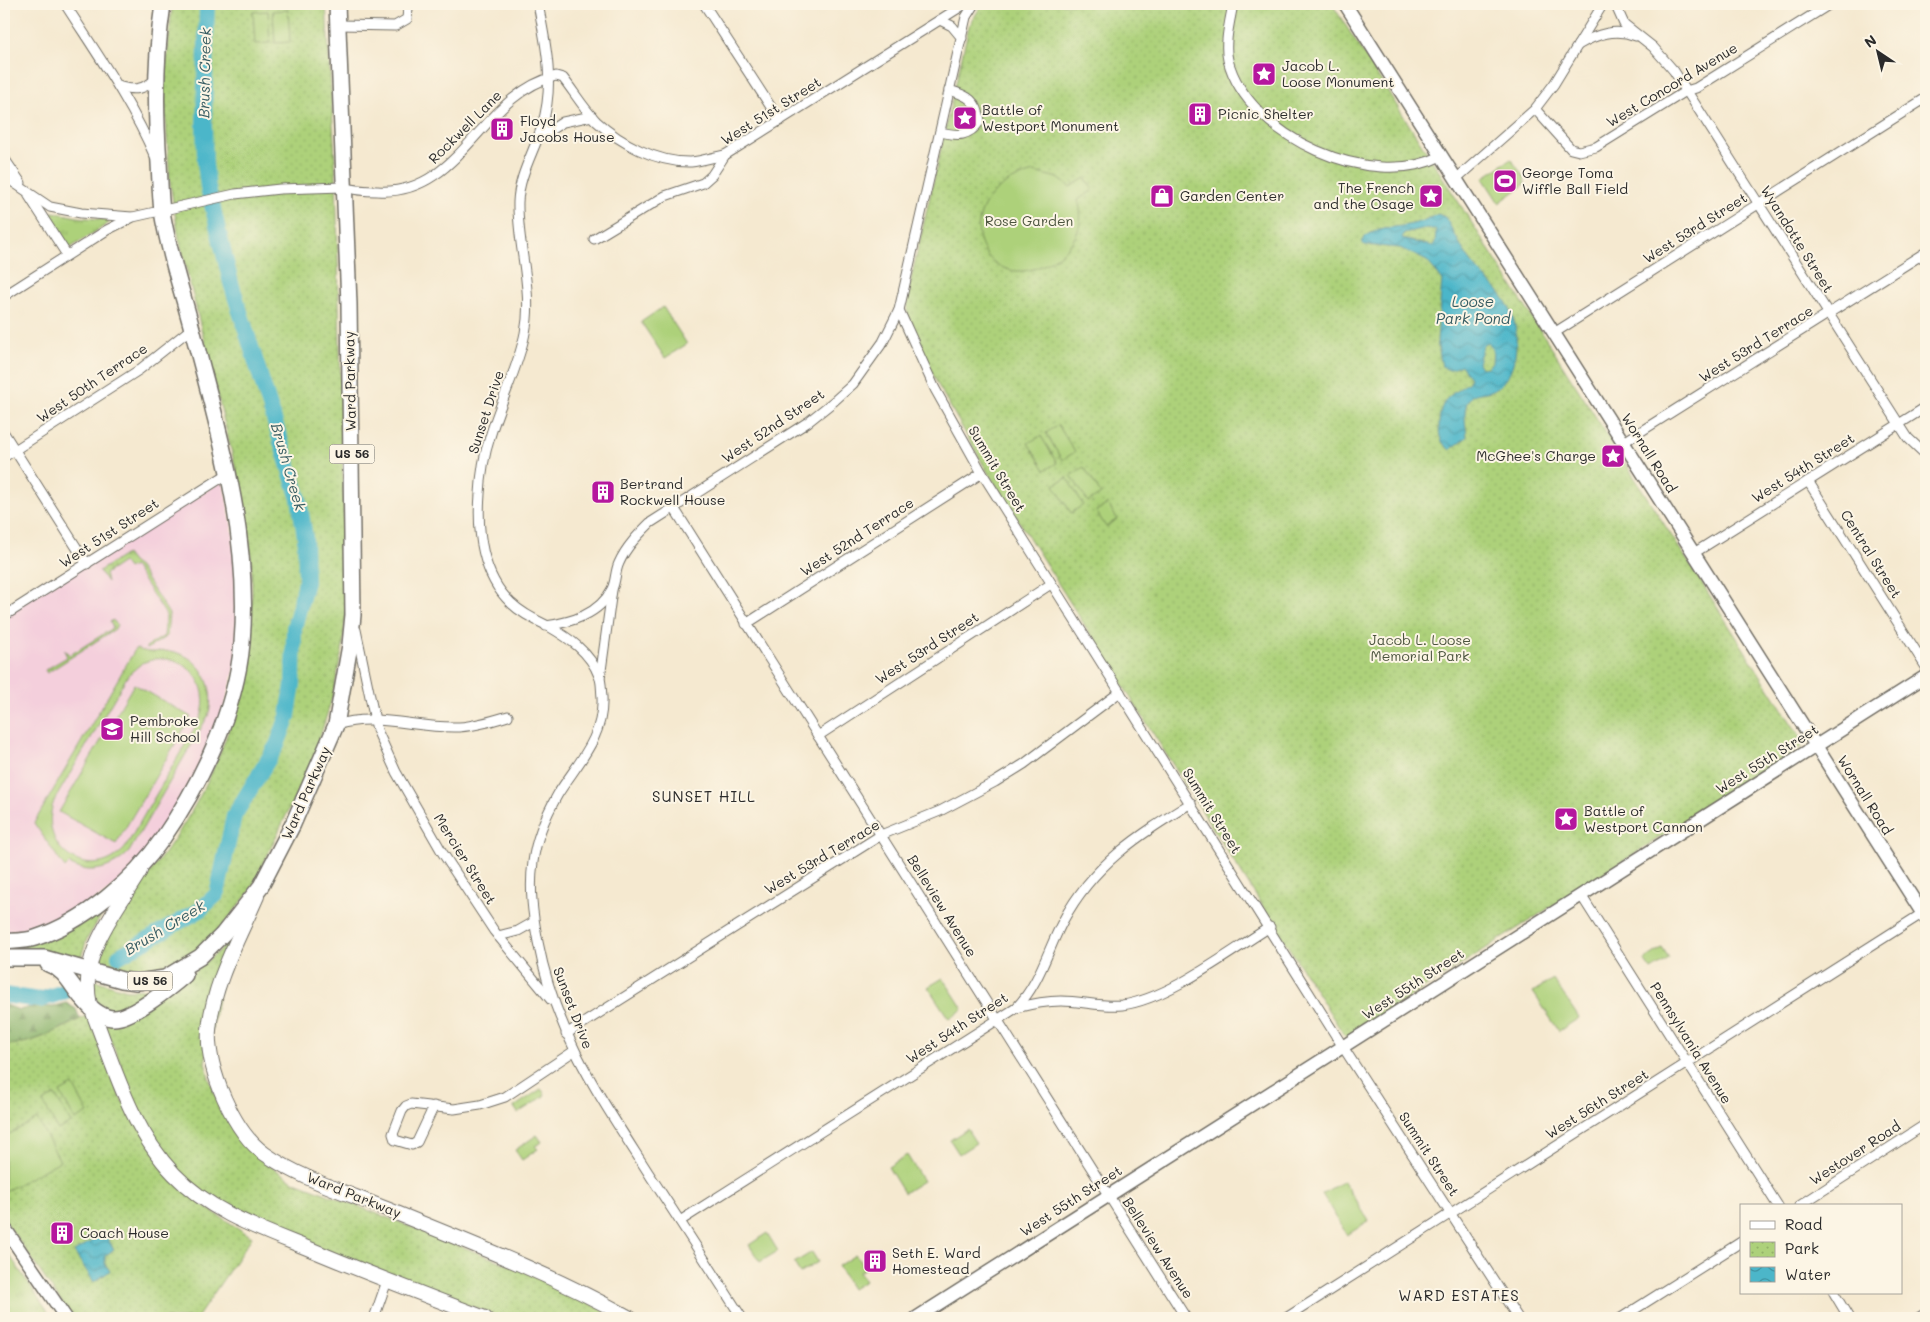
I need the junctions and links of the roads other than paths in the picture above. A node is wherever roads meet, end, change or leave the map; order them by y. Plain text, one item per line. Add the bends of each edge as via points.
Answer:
1 (65, 4) edge
2 (163, 4) edge
3 (337, 4) edge
4 (406, 4) edge
5 (538, 4) edge
6 (704, 4) edge
7 (965, 4) edge
8 (974, 4) edge
9 (1233, 4) edge
10 (1344, 4) edge
11 (1603, 4) edge
12 (1615, 4) edge
13 (1830, 4) edge
14 (940, 20) junction
15 (339, 25) junction
16 (962, 38) junction
17 (1643, 39) junction
18 (1575, 46) junction
19 (550, 78) junction
20 (156, 79) junction
21 (118, 86) junction
22 (949, 90) junction
23 (1686, 91) junction
24 (1926, 98) edge
25 (1535, 109) junction
26 (592, 116) junction
27 (780, 121) junction
28 (940, 132) junction
29 (538, 138) junction
30 (725, 155) junction
31 (1442, 156) junction
32 (4, 158) edge
33 (159, 164) junction
34 (4, 176) edge
35 (1456, 179) junction
36 (343, 187) junction
37 (25, 190) junction
38 (1758, 204) junction
39 (162, 210) junction
40 (133, 217) junction
41 (594, 239) dead end
42 (1926, 252) edge
43 (67, 255) junction
44 (4, 296) edge
45 (900, 310) junction
46 (1829, 315) junction
47 (192, 328) junction
48 (1554, 333) junction
49 (1926, 407) edge
50 (1899, 424) junction
51 (4, 433) edge
52 (1624, 442) junction
53 (15, 450) junction
54 (1926, 455) edge
55 (4, 458) edge
56 (229, 473) junction
57 (982, 473) junction
58 (1808, 481) junction
59 (674, 508) junction
60 (1694, 553) junction
61 (87, 564) junction
62 (1051, 584) junction
63 (612, 590) junction
64 (352, 615) junction
65 (4, 616) edge
66 (746, 624) junction
67 (546, 626) junction
68 (1926, 666) edge
69 (1926, 676) edge
70 (600, 678) junction
71 (1120, 692) junction
72 (508, 716) dead end
73 (375, 719) junction
74 (336, 725) junction
75 (818, 736) junction
76 (1816, 745) junction
77 (1191, 803) junction
78 (881, 835) junction
79 (146, 862) junction
80 (261, 886) junction
81 (1581, 895) junction
82 (1924, 916) edge
83 (534, 922) junction
84 (1270, 927) junction
85 (498, 936) junction
86 (4, 942) edge
87 (200, 957) junction
88 (4, 958) edge
89 (4, 963) edge
90 (88, 971) junction
91 (553, 1002) junction
92 (90, 1005) junction
93 (1016, 1008) junction
94 (998, 1019) junction
95 (566, 1034) junction
96 (1343, 1047) junction
97 (574, 1051) junction
98 (1688, 1063) junction
99 (434, 1106) junction
100 (1926, 1124) edge
101 (1107, 1196) junction
102 (1777, 1204) edge
103 (1802, 1204) edge
104 (1451, 1213) junction
105 (680, 1221) junction
106 (4, 1227) edge
107 (1740, 1243) edge
108 (387, 1281) junction
109 (1835, 1294) edge
110 (1926, 1313) edge
111 (66, 1318) edge
112 (374, 1318) edge
113 (485, 1318) edge
114 (630, 1318) edge
115 (742, 1318) edge
116 (916, 1318) edge
117 (1186, 1318) edge
118 (1286, 1318) edge
119 (1518, 1318) edge
120 (1621, 1318) edge
121 (1849, 1318) edge
122 (1918, 1318) edge

1 - 21 street
2 - 20 highway
3 - 15 highway, Ward Parkway / US 56
4 - 15 street via 407,19 395,26
5 - 19 street, Sunset Drive
6 - 27 street
7 - 14 street, West 51st Street
8 - 16 street, West 52nd Street via 966,17
9 - 31 street via 1228,35 1229,63 1250,101 1273,125 1324,154 1360,166 1425,164
10 - 31 main road, Wornall Road
11 - 18 street
12 - 17 street, Wyandotte Street via 1624,24
13 - 23 street, West Concord Avenue via 1696,88
14 - 16 street via 952,26
14 - 27 street, West 51st Street
15 - 36 highway, Ward Parkway / US 56
16 - 22 street, West 52nd Street
17 - 18 street, Wyandotte Street via 1626,32 1606,33
17 - 23 street, Wyandotte Street via 1667,60
18 - 25 street via 1554,84
19 - 26 street via 563,78
19 - 29 street, Sunset Drive
19 - 36 street, Rockwell Lane via 506,103 440,174 429,181 402,191
20 - 21 street via 140,90
20 - 33 highway
21 - 33 street
22 - 28 street, West 52nd Street
22 - 28 street via 966,95 974,102 980,121 974,130 965,134 957,136
23 - 25 street, West Concord Avenue via 1587,150 1571,149
23 - 38 street, Wyandotte Street
24 - 38 street, West 53rd Street
25 - 35 street
26 - 29 street via 563,122
26 - 30 street via 639,150 655,157 692,162
27 - 30 street, West 51st Street
28 - 45 street, West 52nd Street
29 - 67 street, Sunset Drive via 518,197 528,294 526,329 521,352 489,438 482,473 479,519 488,567 502,594 514,606
30 - 41 street, West 51st Street via 703,183 665,196
31 - 35 main road, Wornall Road
32 - 37 street
33 - 39 highway
34 - 37 street
35 - 48 main road, Wornall Road
36 - 39 street, Rockwell Lane via 235,194
36 - 64 highway, Ward Parkway / US 56 via 349,314
37 - 40 street via 50,207
37 - 43 street
38 - 46 street, Wyandotte Street
38 - 48 street, West 53rd Street
39 - 40 street, Rockwell Lane
39 - 47 highway
40 - 43 street
42 - 46 street, West 53rd Terrace
43 - 44 street
45 - 57 street, Summit Street via 935,389
45 - 59 street, West 52nd Street via 871,362 833,402 808,422
46 - 50 street, Wyandotte Street
46 - 52 street, West 53rd Terrace
47 - 53 street, West 50th Terrace via 139,370
47 - 56 highway
48 - 52 main road, Wornall Road
49 - 50 street, West 54th Street
50 - 54 street, Wyandotte Street
50 - 58 street, West 54th Street
51 - 53 street
52 - 60 main road, Wornall Road
53 - 55 street, West 50th Terrace
53 - 61 street
56 - 61 street, West 51st Street
56 - 79 highway via 238,520 243,584 242,644 230,702 210,756 186,803
57 - 62 street, Summit Street
57 - 66 street, West 52nd Terrace
58 - 60 street, West 54th Street
58 - 68 street, Central Street
59 - 63 street, West 52nd Street via 650,523 631,542 619,563
59 - 66 street, Belleview Avenue
60 - 76 main road, Wornall Road
61 - 65 street, West 51st Street
62 - 71 street, Summit Street
62 - 75 street, West 53rd Street
63 - 67 street, West 52nd Street via 585,616
63 - 70 street, Sunset Drive
64 - 73 street, Mercier Street
64 - 74 highway, Ward Parkway / US 56
66 - 75 street, Belleview Avenue
67 - 70 street, Sunset Drive via 577,645
69 - 76 main road, West 55th Street
70 - 83 street, Sunset Drive via 602,710 597,735 552,805 538,839 531,892
71 - 77 street, Summit Street
71 - 78 street, West 53rd Terrace via 995,782 940,811
72 - 73 street via 458,727
73 - 74 street via 351,720
73 - 85 street, Mercier Street via 377,730 405,788 442,852
74 - 80 highway, Ward Parkway / US 56 via 294,824
75 - 78 street, Belleview Avenue
76 - 81 main road, West 55th Street
76 - 82 main road, Wornall Road
77 - 84 street, Summit Street
77 - 93 street, West 54th Street via 1130,842 1093,877 1064,919 1030,993
78 - 94 street, Belleview Avenue
78 - 95 street, West 53rd Terrace
79 - 86 highway via 88,912 63,927 33,939
79 - 90 main road via 93,948
80 - 87 highway, US 56
80 - 114 main road, Ward Parkway via 222,976 209,1032 214,1074 243,1133 264,1154 298,1173 558,1281
81 - 96 main road, West 55th Street
81 - 98 street, Pennsylvania Avenue
82 - 98 street, West 56th Street
83 - 85 street
83 - 91 street, Sunset Drive
84 - 93 street via 1170,988 1140,1001 1104,1006 1039,1002
84 - 96 street, Summit Street
85 - 91 street, Mercier Street
87 - 90 highway, US 56 via 176,973 154,981 122,980
87 - 92 highway via 179,981 125,1016 109,1017
88 - 90 highway, US 56 via 44,958
89 - 92 highway via 50,965 71,982
90 - 92 main road via 86,988
91 - 95 street, Sunset Drive
92 - 108 main road via 136,1122 174,1174 215,1208
93 - 94 street, West 54th Street
94 - 101 street, Belleview Avenue
94 - 105 street, West 54th Street
95 - 97 street, Sunset Drive
96 - 101 main road, West 55th Street
96 - 104 street, Summit Street
97 - 99 street via 505,1097 454,1109
97 - 105 street, Sunset Drive via 587,1077
98 - 102 street, Pennsylvania Avenue
98 - 104 street, West 56th Street
99 - 99 street via 406,1106 393,1134 395,1140 414,1144
100 - 103 street, Westover Road
101 - 116 main road, West 55th Street
101 - 117 street, Belleview Avenue
104 - 118 street, West 56th Street
104 - 119 street, Summit Street
105 - 115 street, Sunset Drive
106 - 111 main road
107 - 120 street
108 - 112 street
108 - 113 main road
109 - 121 street
110 - 122 street

